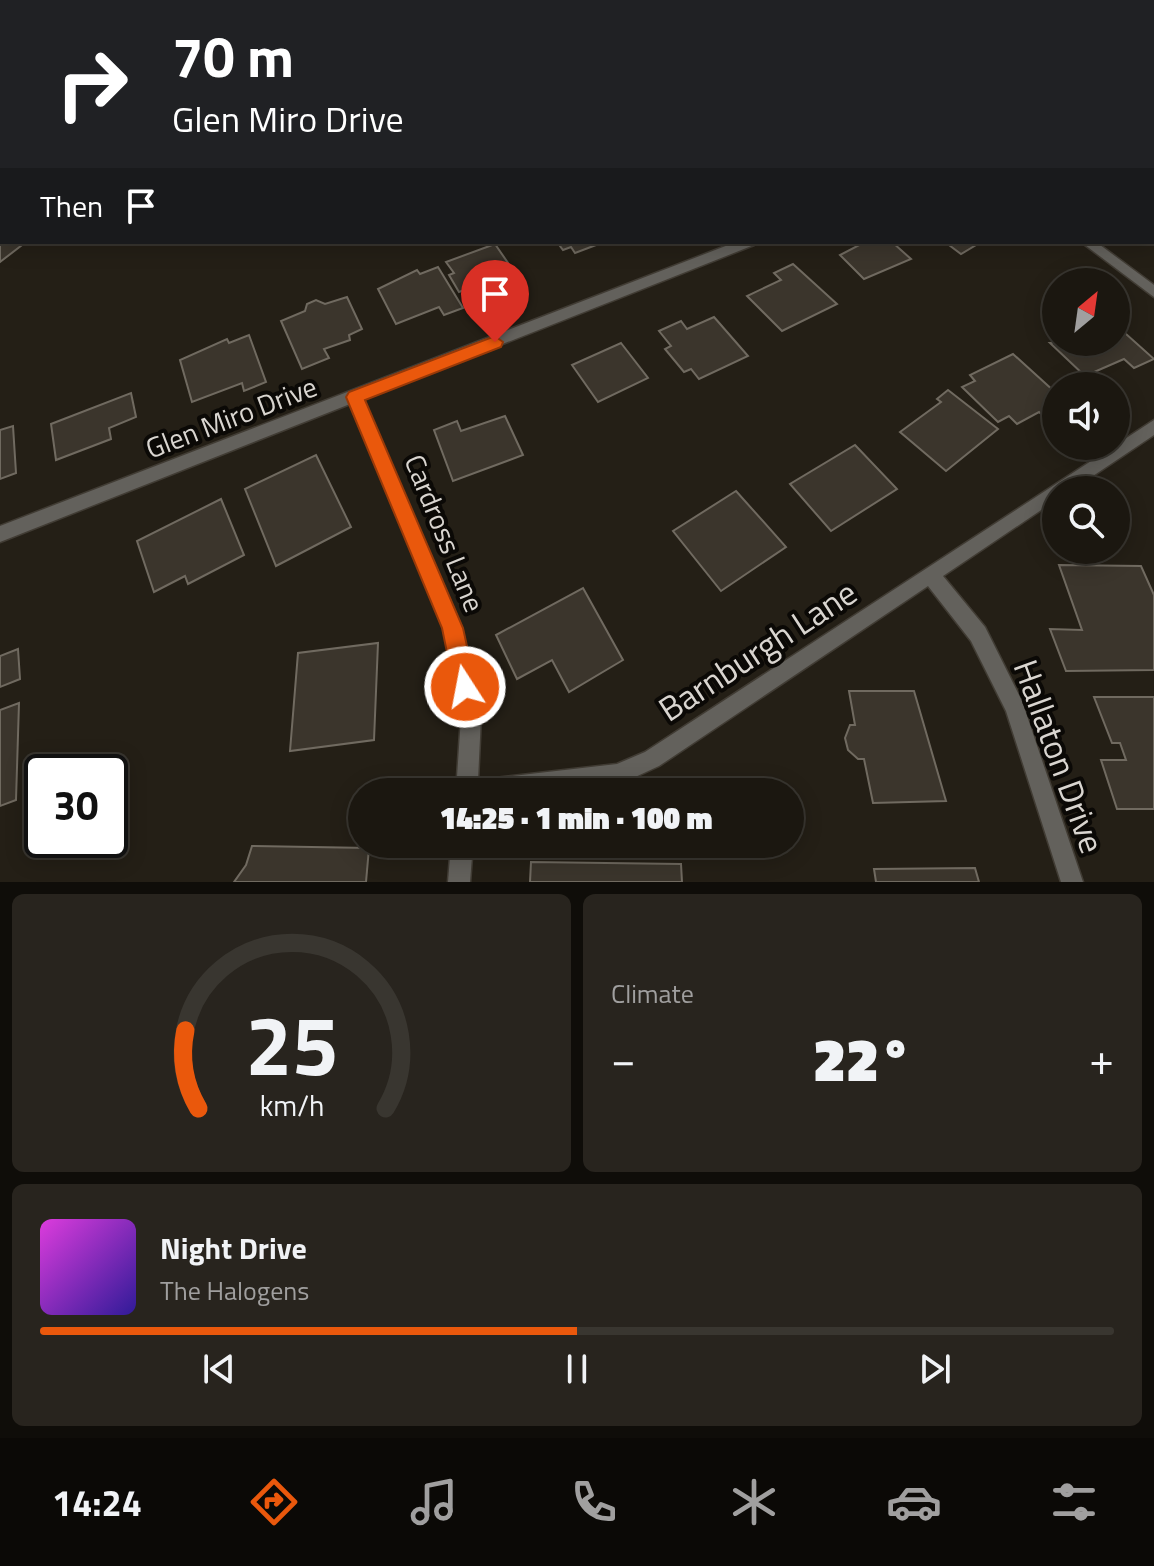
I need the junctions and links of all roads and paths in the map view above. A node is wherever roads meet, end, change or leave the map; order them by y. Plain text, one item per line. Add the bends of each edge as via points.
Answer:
1 (707, 244) edge
2 (744, 244) edge
3 (1090, 244) edge
4 (718, 255) junction
5 (1154, 292) edge
6 (355, 397) junction
7 (1154, 427) edge
8 (1080, 476) edge
9 (1042, 501) edge
10 (0, 534) edge
11 (930, 575) junction
12 (468, 778) edge
13 (584, 778) edge
14 (461, 858) edge
15 (459, 882) edge
16 (1072, 882) edge

1 - 4 street
2 - 4 street, Glen Miro Drive
3 - 5 street
4 - 6 street, Glen Miro Drive
6 - 10 street, Glen Miro Drive
6 - 12 street, Cardross Lane via 453,628 471,717
7 - 8 street, Barnburgh Lane
9 - 11 street, Barnburgh Lane
11 - 13 street, Barnburgh Lane via 652,759 618,774
11 - 16 street, Hallaton Drive via 978,634 1015,708
14 - 15 street

